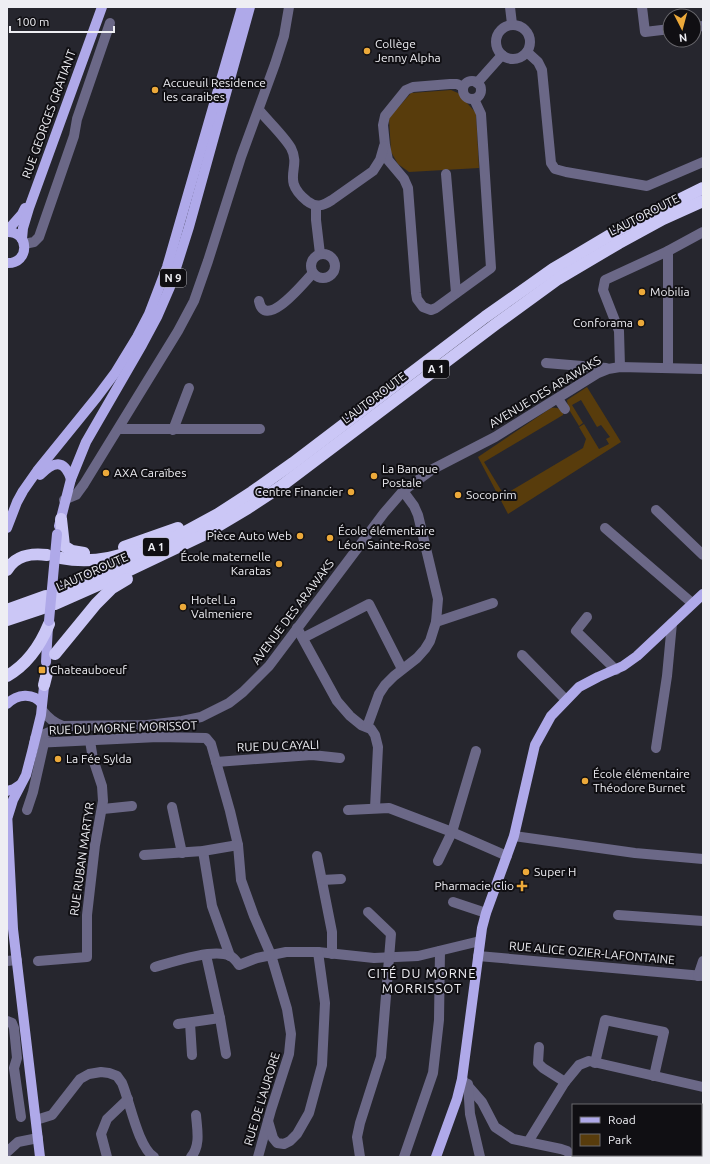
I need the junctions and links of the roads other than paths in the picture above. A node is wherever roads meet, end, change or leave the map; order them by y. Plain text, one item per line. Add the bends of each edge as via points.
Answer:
1 (101, 7) edge
2 (242, 7) edge
3 (250, 7) edge
4 (289, 7) edge
5 (510, 7) edge
6 (642, 7) edge
7 (110, 23) dead end
8 (512, 24) junction
9 (662, 30) edge
10 (527, 52) junction
11 (502, 55) junction
12 (477, 83) junction
13 (463, 87) junction
14 (474, 99) junction
15 (259, 110) junction
16 (273, 126) junction
17 (252, 128) junction
18 (385, 145) junction
19 (703, 162) edge
20 (373, 171) junction
21 (397, 172) junction
22 (446, 174) dead end
23 (703, 188) edge
24 (703, 201) edge
25 (316, 206) junction
26 (27, 208) junction
27 (7, 231) edge
28 (703, 232) edge
29 (23, 241) junction
30 (668, 251) junction
31 (320, 254) junction
32 (8, 264) edge
33 (313, 273) junction
34 (456, 293) junction
35 (259, 301) dead end
36 (546, 363) dead end
37 (620, 366) junction
38 (668, 368) junction
39 (608, 369) junction
40 (703, 369) edge
41 (189, 388) dead end
42 (558, 399) junction
43 (565, 410) dead end
44 (119, 429) junction
45 (260, 429) dead end
46 (173, 430) junction
47 (71, 479) junction
48 (404, 491) junction
49 (23, 492) junction
50 (252, 492) junction
51 (64, 500) junction
52 (656, 510) dead end
53 (61, 519) joint
54 (8, 524) edge
55 (179, 528) junction
56 (605, 528) dead end
57 (59, 534) junction
58 (176, 549) junction
59 (47, 555) dead end
60 (703, 555) edge
61 (61, 558) dead end
62 (7, 570) edge
63 (703, 594) edge
64 (51, 600) junction
65 (493, 603) dead end
66 (692, 603) junction
67 (7, 610) edge
68 (587, 617) dead end
69 (7, 620) edge
70 (49, 622) junction
71 (436, 622) junction
72 (672, 623) junction
73 (297, 628) junction
74 (303, 638) junction
75 (522, 655) dead end
76 (402, 669) junction
77 (48, 670) junction
78 (616, 670) junction
79 (7, 676) edge
80 (566, 700) junction
81 (7, 704) edge
82 (42, 707) junction
83 (147, 724) junction
84 (63, 726) junction
85 (367, 727) junction
86 (147, 738) junction
87 (38, 741) junction
88 (90, 741) junction
89 (656, 748) dead end
90 (476, 751) dead end
91 (340, 758) dead end
92 (216, 762) junction
93 (20, 785) junction
94 (7, 791) edge
95 (132, 806) dead end
96 (172, 807) dead end
97 (375, 808) junction
98 (102, 809) junction
99 (27, 810) dead end
100 (348, 810) dead end
101 (8, 814) edge
102 (452, 832) junction
103 (514, 836) junction
104 (238, 845) junction
105 (203, 851) junction
106 (182, 853) junction
107 (144, 855) dead end
108 (317, 856) dead end
109 (507, 856) junction
110 (703, 859) edge
111 (438, 861) dead end
112 (341, 879) dead end
113 (322, 880) junction
114 (452, 902) dead end
115 (368, 912) dead end
116 (486, 913) junction
117 (618, 915) dead end
118 (703, 922) edge
119 (480, 941) junction
120 (440, 951) junction
121 (318, 952) junction
122 (206, 954) junction
123 (332, 954) junction
124 (271, 955) junction
125 (230, 956) junction
126 (478, 956) junction
127 (390, 957) junction
128 (12, 961) edge
129 (38, 961) dead end
130 (703, 961) edge
131 (155, 967) dead end
132 (701, 976) edge
133 (220, 1018) junction
134 (7, 1021) edge
135 (190, 1023) junction
136 (178, 1024) dead end
137 (539, 1047) dead end
138 (226, 1054) dead end
139 (192, 1055) dead end
140 (595, 1063) junction
141 (654, 1076) junction
142 (465, 1082) junction
143 (565, 1082) junction
144 (703, 1087) edge
145 (128, 1099) junction
146 (196, 1115) dead end
147 (21, 1117) dead end
148 (36, 1120) junction
149 (268, 1121) junction
150 (38, 1138) junction
151 (528, 1142) junction
152 (7, 1152) edge
153 (567, 1155) edge
154 (40, 1157) edge
155 (107, 1157) edge
156 (154, 1157) edge
157 (191, 1157) edge
158 (258, 1157) edge
159 (360, 1157) edge
160 (404, 1157) edge
161 (436, 1157) edge
162 (480, 1157) edge

1 - 26 main road, RUE GEORGES GRATIANT
2 - 49 main road, N 9 via 172,253 149,314 115,373
3 - 47 main road, N 9 via 170,287 142,345 86,442
4 - 15 street via 284,36
5 - 8 street
6 - 9 street via 645,32
7 - 29 street via 41,232 34,242
8 - 10 street via 522,27 529,34 530,45
8 - 11 street via 501,29 496,40 498,51
10 - 11 street via 518,59
10 - 19 street via 538,62 542,70 551,163 555,169 646,186
11 - 12 street
12 - 13 street via 469,81
12 - 14 street via 481,92
13 - 14 street via 466,97
13 - 18 street via 450,84 413,87 406,90 385,116
14 - 34 street via 481,114 491,268
15 - 16 street
15 - 17 street
16 - 17 street
16 - 25 street via 293,154 292,177 296,190
17 - 44 street via 194,301
18 - 20 street
18 - 21 street via 388,160
20 - 21 street via 386,169
20 - 25 street via 332,200
21 - 34 street via 408,188 417,299 423,307 431,310
22 - 34 street
23 - 50 highway, L'AUTOROUTE / A 1 via 622,228 553,269
24 - 58 highway, L'AUTOROUTE / A 1 via 625,239 558,279 280,487
25 - 31 street
26 - 27 main road
26 - 29 main road
27 - 29 main road via 15,233
28 - 30 street
29 - 32 main road via 21,257
30 - 37 street via 605,280 603,290 619,331
30 - 38 street
31 - 33 street via 312,262
31 - 33 street via 331,257 335,264 334,268 330,275 323,278
33 - 35 street via 276,309 264,309
36 - 39 street
37 - 38 street, AVENUE DES ARAWAKS
37 - 39 street, AVENUE DES ARAWAKS
38 - 40 street, AVENUE DES ARAWAKS
39 - 42 street, AVENUE DES ARAWAKS
41 - 46 street
42 - 43 street
42 - 48 street, AVENUE DES ARAWAKS via 495,438 433,469
44 - 46 street
44 - 51 street via 81,488 76,494
45 - 46 street
47 - 49 main road via 65,467 53,465
47 - 51 main road, N 9
48 - 71 street via 414,506 423,533 438,599
48 - 73 street, AVENUE DES ARAWAKS via 384,513
49 - 54 main road, N 9
50 - 55 highway
50 - 64 highway, L'AUTOROUTE / A 1 via 183,533
51 - 53 main road, N 9
52 - 60 street
53 - 57 highway
55 - 57 highway via 127,547 80,553 66,548
55 - 61 highway via 140,548 115,556 90,560
56 - 66 street
57 - 70 main road, bridge
58 - 64 highway, L'AUTOROUTE / A 1 via 98,585
58 - 77 highway via 112,588 86,615
59 - 62 highway via 36,553 24,556 13,562
63 - 66 main road
64 - 67 highway, L'AUTOROUTE / A 1
64 - 69 highway, L'AUTOROUTE / A 1
65 - 71 street
66 - 72 main road
68 - 78 street via 576,630
70 - 77 main road
70 - 79 highway via 36,649 25,663
71 - 76 street via 425,649
72 - 78 main road via 638,656
72 - 89 street via 668,676
73 - 74 street
73 - 83 street, AVENUE DES ARAWAKS via 269,666 229,703 201,717
74 - 76 street via 370,604
74 - 85 street via 337,701 350,716
75 - 80 street
76 - 85 street via 378,694
77 - 82 main road
78 - 80 main road via 579,687
80 - 103 main road via 552,716 535,745
81 - 82 main road via 25,696 37,698
82 - 84 street via 47,717
82 - 87 main road
83 - 84 street, AVENUE DES ARAWAKS
83 - 86 street
84 - 87 street, AVENUE DES ARAWAKS
85 - 97 street via 374,732 377,740
86 - 88 street, RUE DU MORNE MORISSOT
86 - 92 street, RUE DU MORNE MORISSOT via 206,738 211,744
87 - 88 street, RUE DU MORNE MORISSOT
87 - 93 main road
87 - 99 street via 33,792
88 - 98 street, RUE RUBAN MARTYR via 92,759 102,786
90 - 102 street
91 - 92 street, RUE DU CAYALI via 312,755
92 - 104 street, RUE DU MORNE MORISSOT
93 - 94 main road via 14,790
93 - 101 main road
95 - 98 street
96 - 106 street
97 - 100 street
97 - 102 street via 389,808
98 - 129 street, RUE RUBAN MARTYR via 87,915 87,957
101 - 128 main road
102 - 109 street
102 - 111 street
103 - 109 main road
103 - 110 street via 635,853
104 - 105 street
104 - 124 street, RUE DU MORNE MORISSOT via 241,880
105 - 106 street
105 - 125 street via 212,906
106 - 107 street
108 - 113 street
109 - 116 main road
112 - 113 street
113 - 123 street via 332,932
114 - 116 street
115 - 127 street via 391,934
116 - 119 main road
117 - 118 street
119 - 120 street
119 - 126 main road
120 - 127 street via 418,956
120 - 160 street via 439,1020 433,1072
121 - 123 street
121 - 124 street via 286,952
121 - 149 street via 325,1003 322,1065 309,1113 297,1134 284,1144 277,1143 273,1138
122 - 125 street
122 - 131 street
122 - 133 street
123 - 127 street
124 - 125 street via 239,965
124 - 149 street, RUE DE L'AURORE via 287,1009 291,1034 289,1054
126 - 132 street, RUE ALICE OZIER-LAFONTAINE
126 - 142 main road
127 - 159 street via 382,1057 358,1130
128 - 148 main road
130 - 132 street
133 - 135 street
133 - 138 street
134 - 147 street via 14,1028 17,1058 14,1068
135 - 136 street
135 - 139 street
137 - 143 street via 538,1063
140 - 141 street
140 - 141 street via 605,1020 664,1032
140 - 143 street via 589,1061 580,1064
141 - 144 street
142 - 151 street via 482,1102 495,1127 513,1139
142 - 161 main road
142 - 162 street
143 - 151 street
145 - 148 street via 117,1076 101,1072 89,1074 80,1079 52,1116
145 - 155 street via 107,1119 101,1134
145 - 156 street via 142,1143
146 - 157 street via 198,1140
148 - 150 main road
149 - 158 street, RUE DE L'AURORE
150 - 152 street via 18,1142
150 - 154 main road
151 - 153 street

